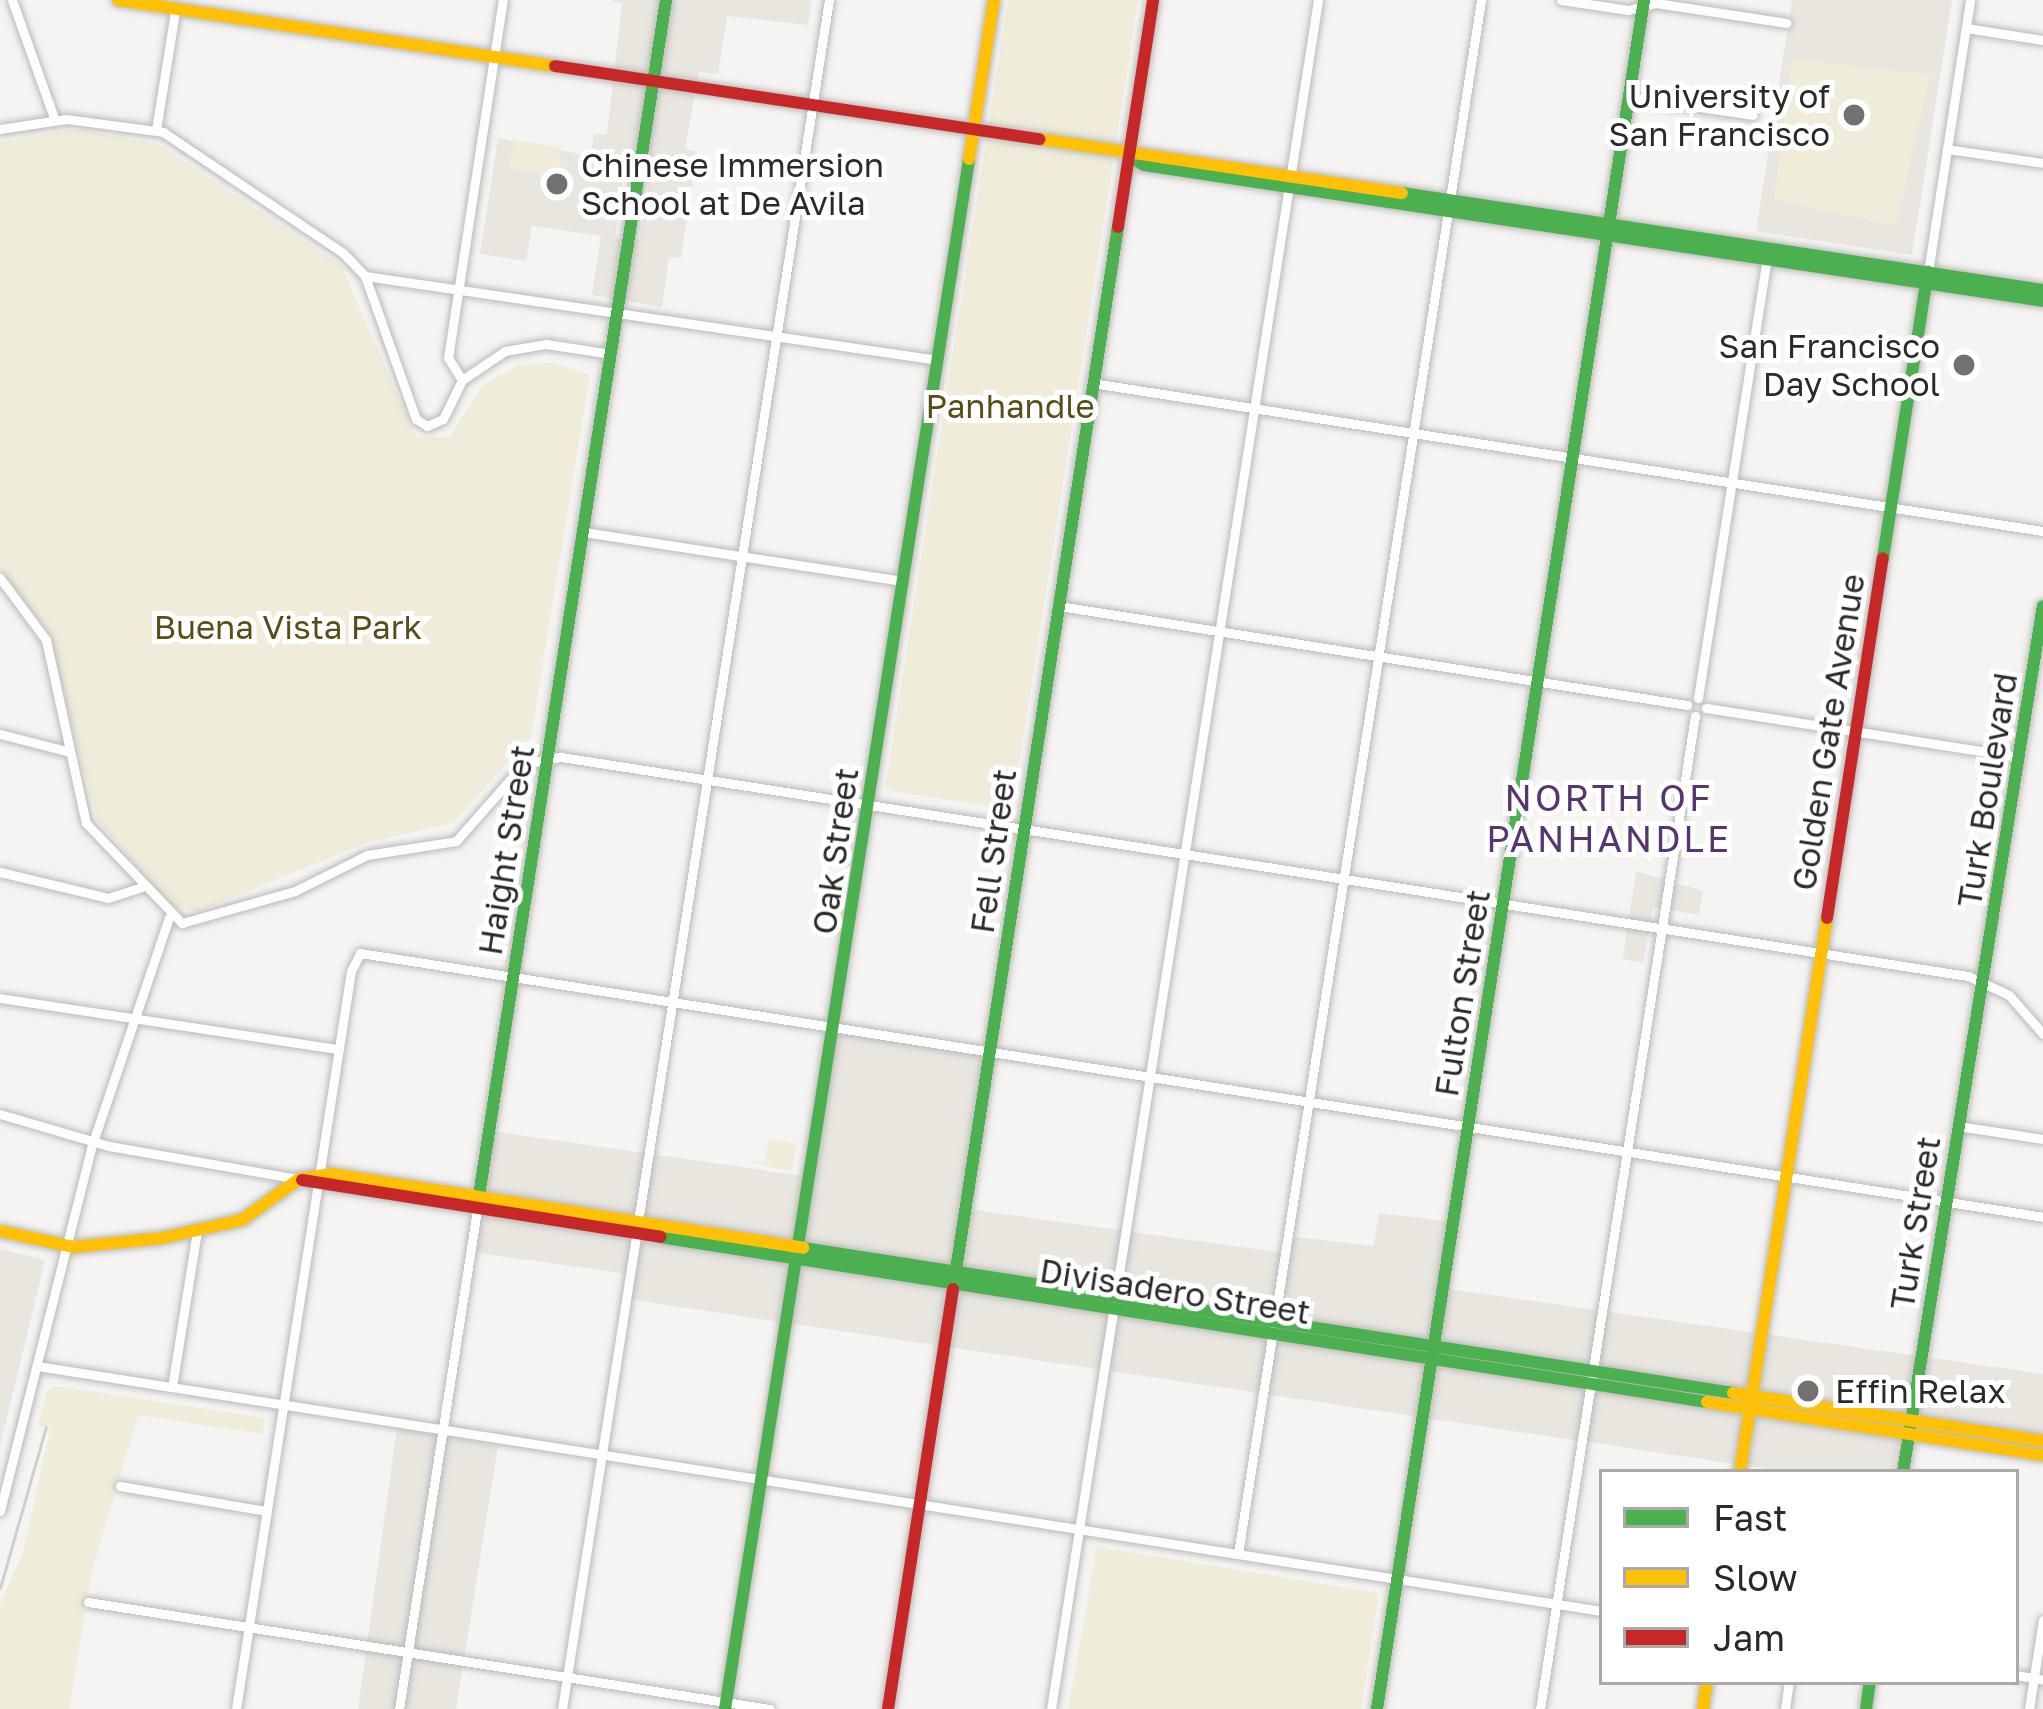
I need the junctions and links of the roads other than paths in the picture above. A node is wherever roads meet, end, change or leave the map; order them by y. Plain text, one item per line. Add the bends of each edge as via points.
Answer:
1 (12, 0) edge
2 (118, 0) edge
3 (503, 0) edge
4 (666, 0) edge
5 (830, 0) edge
6 (994, 0) edge
7 (1153, 0) edge
8 (1318, 0) edge
9 (1481, 0) edge
10 (1561, 0) edge
11 (1970, 0) edge
12 (1643, 3) edge
13 (176, 5) edge
14 (1786, 23) dead end
15 (1966, 28) junction
16 (2043, 40) edge
17 (494, 58) junction
18 (654, 79) junction
19 (1630, 97) junction
20 (813, 104) junction
21 (1753, 115) dead end
22 (54, 118) junction
23 (0, 129) edge
24 (974, 129) junction
25 (157, 130) junction
26 (1947, 148) junction
27 (1127, 155) junction
28 (2043, 164) edge
29 (1291, 179) junction
30 (1450, 203) junction
31 (1608, 228) junction
32 (1767, 258) junction
33 (365, 276) junction
34 (1927, 277) junction
35 (459, 284) junction
36 (2043, 290) edge
37 (2043, 302) edge
38 (618, 309) junction
39 (777, 334) junction
40 (611, 353) junction
41 (938, 360) junction
42 (462, 380) junction
43 (1092, 383) junction
44 (1254, 409) junction
45 (1414, 434) junction
46 (1572, 458) junction
47 (1731, 483) junction
48 (1891, 508) junction
49 (2043, 531) edge
50 (583, 532) junction
51 (742, 556) junction
52 (0, 578) edge
53 (903, 581) junction
54 (1057, 606) junction
55 (2043, 607) edge
56 (1220, 632) junction
57 (1379, 657) junction
58 (1538, 682) junction
59 (1698, 698) junction
60 (1688, 705) junction
61 (1706, 708) junction
62 (1695, 716) junction
63 (1856, 732) junction
64 (0, 734) edge
65 (70, 752) junction
66 (548, 757) junction
67 (2019, 757) junction
68 (707, 780) junction
69 (871, 806) junction
70 (1024, 830) junction
71 (1185, 855) junction
72 (0, 872) edge
73 (1344, 879) junction
74 (141, 887) junction
75 (1503, 904) junction
76 (169, 917) junction
77 (1662, 928) junction
78 (1821, 953) junction
79 (514, 977) junction
80 (1984, 982) junction
81 (0, 998) edge
82 (673, 1002) junction
83 (137, 1019) junction
84 (835, 1028) junction
85 (2043, 1034) edge
86 (339, 1049) junction
87 (991, 1052) junction
88 (1150, 1077) junction
89 (1309, 1102) junction
90 (0, 1114) edge
91 (1468, 1126) junction
92 (1958, 1126) junction
93 (2043, 1139) edge
94 (93, 1142) junction
95 (1627, 1152) junction
96 (1786, 1176) junction
97 (298, 1179) junction
98 (318, 1179) junction
99 (1946, 1202) junction
100 (478, 1203) junction
101 (2043, 1217) edge
102 (637, 1228) junction
103 (0, 1232) edge
104 (197, 1232) junction
105 (67, 1247) junction
106 (798, 1253) junction
107 (956, 1278) junction
108 (1114, 1303) junction
109 (1274, 1328) junction
110 (1432, 1352) junction
111 (38, 1366) junction
112 (1592, 1378) junction
113 (172, 1387) junction
114 (1751, 1402) junction
115 (283, 1404) junction
116 (1910, 1427) junction
117 (443, 1430) junction
118 (2043, 1442) edge
119 (602, 1454) junction
120 (2043, 1455) edge
121 (1740, 1469) edge
122 (1903, 1469) edge
123 (761, 1479) junction
124 (120, 1486) dead end
125 (920, 1504) junction
126 (0, 1511) edge
127 (266, 1511) junction
128 (1079, 1528) junction
129 (1238, 1554) junction
130 (1397, 1579) junction
131 (88, 1602) dead end
132 (1557, 1604) junction
133 (1599, 1611) edge
134 (2043, 1620) edge
135 (248, 1627) junction
136 (408, 1652) junction
137 (567, 1677) junction
138 (2038, 1679) edge
139 (725, 1706) edge
140 (236, 1709) edge
141 (399, 1709) edge
142 (562, 1709) edge
143 (770, 1709) edge
144 (888, 1709) edge
145 (1051, 1709) edge
146 (1377, 1709) edge
147 (1540, 1709) edge
148 (2029, 1709) edge

1 - 22 street
2 - 13 main road
3 - 17 street
4 - 18 main road, Haight Street
5 - 20 street
6 - 24 main road, Oak Street
7 - 27 main road, Fell Street
8 - 29 street
9 - 30 street
10 - 12 street
11 - 15 street, Golden Gate Avenue
12 - 14 street
12 - 19 main road, Fulton Street
13 - 17 main road
13 - 25 street
15 - 16 street
15 - 26 street, Golden Gate Avenue
17 - 18 main road
17 - 35 street
18 - 20 main road
18 - 38 main road, Haight Street
19 - 21 street
19 - 31 main road, Fulton Street
20 - 24 main road
20 - 39 street
22 - 23 street
22 - 25 street
24 - 27 main road
24 - 41 main road, Oak Street
25 - 33 street via 343,253
26 - 28 street
26 - 34 street, Golden Gate Avenue
27 - 29 main road
27 - 43 main road, Fell Street
29 - 30 main road
29 - 44 street
30 - 31 main road
30 - 45 street
31 - 32 main road
31 - 34 main road
31 - 46 main road, Fulton Street
32 - 34 main road
32 - 47 street
33 - 35 street
33 - 42 street via 416,419 439,423
34 - 36 main road
34 - 37 main road
34 - 48 main road, Golden Gate Avenue
35 - 38 street
35 - 42 street via 448,358
38 - 39 street
38 - 40 main road, Haight Street
39 - 41 street
39 - 51 street
40 - 42 street via 518,347
40 - 50 main road, Haight Street
41 - 53 main road, Oak Street
43 - 44 street
43 - 54 main road, Fell Street
44 - 45 street
44 - 56 street
45 - 46 street
45 - 57 street
46 - 47 street
46 - 58 main road, Fulton Street
47 - 48 street
47 - 59 street
48 - 49 street
48 - 63 main road, Golden Gate Avenue
50 - 51 street
50 - 66 main road, Haight Street
51 - 53 street
51 - 68 street
52 - 65 street via 46,640
53 - 69 main road, Oak Street
54 - 56 street
54 - 70 main road, Fell Street
55 - 67 main road, Turk Boulevard
56 - 57 street
56 - 71 street
57 - 58 street
57 - 73 street
58 - 60 street
58 - 75 main road, Fulton Street
59 - 60 street
59 - 61 street
60 - 62 street
61 - 62 street
61 - 63 street
62 - 77 street
63 - 67 street
63 - 78 main road, Golden Gate Avenue
64 - 65 street
65 - 74 street via 86,823
66 - 68 street
66 - 76 street via 524,764 456,841 367,855 217,918
66 - 79 main road, Haight Street
67 - 80 main road, Turk Boulevard
68 - 69 street
68 - 82 street
69 - 70 street
69 - 84 main road, Oak Street
70 - 71 street
70 - 87 main road, Fell Street
71 - 73 street
71 - 88 street
72 - 74 street via 108,898
73 - 75 street
73 - 89 street
74 - 76 street
75 - 77 street
75 - 91 main road, Fulton Street
76 - 83 street
77 - 78 street
77 - 95 street
78 - 80 street
78 - 96 main road, Golden Gate Avenue
79 - 82 street
79 - 86 street via 356,955
79 - 100 main road, Haight Street
80 - 85 street via 2009,995
80 - 92 main road, Turk Street
81 - 83 street
82 - 84 street
82 - 102 street
83 - 86 street
83 - 94 street
84 - 87 street
84 - 106 main road, Oak Street
86 - 98 street
87 - 88 street
87 - 107 main road, Fell Street
88 - 89 street
88 - 108 street
89 - 91 street
89 - 109 street
90 - 94 street, Divisadero Street
91 - 95 street
91 - 110 main road, Fulton Street
92 - 93 street
92 - 99 main road, Turk Street
94 - 97 street, Divisadero Street
94 - 105 street
95 - 96 street
95 - 112 street
96 - 99 street
96 - 114 main road, Golden Gate Avenue
97 - 98 main road, Divisadero Street
97 - 104 main road via 251,1216
98 - 100 main road, Divisadero Street
98 - 115 street
99 - 101 street
99 - 116 main road, Turk Street
100 - 102 main road, Divisadero Street
100 - 117 street, Haight Street
102 - 106 main road, Divisadero Street
102 - 119 street
103 - 105 main road
104 - 105 main road
104 - 113 street
105 - 111 street
106 - 107 main road, Divisadero Street
106 - 123 main road, Oak Street
107 - 108 main road, Divisadero Street
107 - 125 main road, Fell Street
108 - 109 main road, Divisadero Street
108 - 128 street
109 - 110 main road, Divisadero Street
109 - 129 street
110 - 112 main road, Divisadero Street
110 - 130 main road, Fulton Street
111 - 113 street
111 - 126 street
112 - 114 main road, Divisadero Street
112 - 132 street
113 - 115 street
114 - 116 main road, Divisadero Street
114 - 121 main road, Golden Gate Avenue
115 - 117 street
115 - 127 street
116 - 118 main road, Divisadero Street
116 - 120 main road, Divisadero Street
116 - 122 main road, Turk Street
117 - 119 street
117 - 136 street, Haight Street
119 - 123 street
119 - 137 street
123 - 125 street
123 - 139 main road, Oak Street
124 - 127 street
125 - 128 street
125 - 144 main road, Fell Street
127 - 135 street
128 - 129 street
128 - 145 street
129 - 130 street
130 - 132 street
130 - 146 main road, Fulton Street
131 - 135 street
132 - 133 street
132 - 147 street
134 - 138 street
135 - 136 street
135 - 140 street
136 - 137 street
136 - 141 street, Haight Street
137 - 139 street
137 - 142 street
138 - 148 street
139 - 143 street

